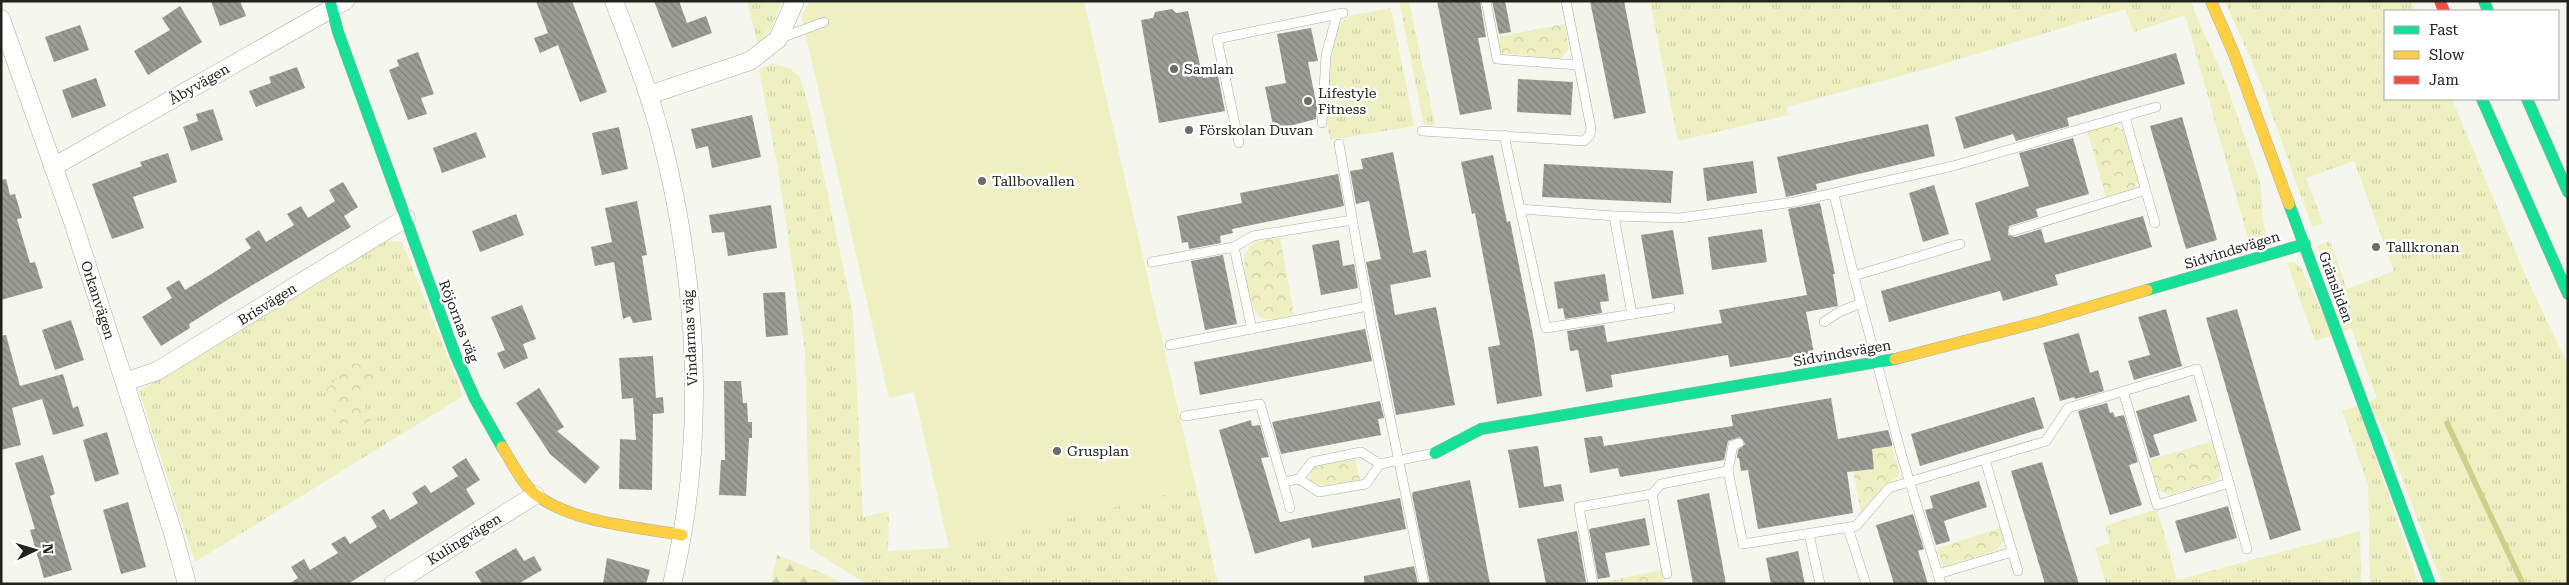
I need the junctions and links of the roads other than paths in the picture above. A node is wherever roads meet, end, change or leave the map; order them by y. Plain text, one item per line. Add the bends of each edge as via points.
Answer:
1 (614, 1) edge
2 (795, 1) edge
3 (1486, 1) edge
4 (1566, 1) edge
5 (2211, 1) edge
6 (336, 4) edge
7 (1, 18) edge
8 (824, 22) dead end
9 (778, 39) junction
10 (1578, 65) junction
11 (649, 95) junction
12 (2482, 100) edge
13 (2527, 100) edge
14 (2156, 107) dead end
15 (2125, 117) junction
16 (1322, 123) dead end
17 (1422, 131) dead end
18 (1504, 135) junction
19 (1239, 143) dead end
20 (1339, 144) dead end
21 (54, 166) junction
22 (2146, 190) junction
23 (2568, 192) edge
24 (1834, 195) junction
25 (1521, 209) junction
26 (1614, 216) junction
27 (406, 218) junction
28 (1352, 220) junction
29 (2155, 223) dead end
30 (2013, 231) dead end
31 (1960, 244) dead end
32 (2304, 244) junction
33 (1234, 247) junction
34 (1152, 262) dead end
35 (1854, 276) junction
36 (2568, 294) edge
37 (1861, 304) junction
38 (1368, 306) junction
39 (1670, 308) dead end
40 (1632, 314) junction
41 (1824, 322) dead end
42 (1252, 329) junction
43 (1170, 345) dead end
44 (1876, 364) junction
45 (124, 382) junction
46 (2123, 392) junction
47 (1185, 416) dead end
48 (1739, 443) dead end
49 (1435, 453) joint
50 (1398, 460) junction
51 (1985, 460) junction
52 (1380, 464) junction
53 (1728, 471) junction
54 (1299, 479) junction
55 (1283, 482) junction
56 (1910, 482) junction
57 (2229, 483) junction
58 (1652, 494) junction
59 (536, 495) junction
60 (1290, 508) dead end
61 (1848, 528) junction
62 (1809, 534) junction
63 (682, 535) junction
64 (2247, 549) dead end
65 (2012, 552) junction
66 (2018, 571) dead end
67 (1667, 574) dead end
68 (1938, 574) junction
69 (186, 584) edge
70 (393, 584) edge
71 (672, 584) edge
72 (1424, 584) edge
73 (1593, 584) edge
74 (1820, 584) edge
75 (1866, 584) edge
76 (1941, 584) edge
77 (2430, 584) edge

1 - 11 street, Vindarnas väg
2 - 9 street
3 - 10 lane via 1498,59
4 - 10 lane
5 - 32 main road, Gränsliden via 2234,54
6 - 21 street, Åbyvägen
6 - 27 main road, Röjornas väg via 338,32
7 - 21 street, Orkanvägen
8 - 9 lane
9 - 11 street via 750,61
10 - 18 lane via 1590,135 1584,140
11 - 63 street, Vindarnas väg via 670,176 689,300 692,447 689,496
12 - 36 main road
13 - 23 main road
14 - 15 lane
15 - 22 lane
15 - 24 lane via 1996,155
16 - 19 lane via 1326,56 1340,14 1218,39
17 - 18 lane
18 - 25 lane
20 - 28 lane
21 - 45 street, Orkanvägen
22 - 29 lane
22 - 30 lane
24 - 26 lane via 1694,217
24 - 35 lane
25 - 26 lane
25 - 40 lane via 1546,328
26 - 40 lane
27 - 45 street, Brisvägen via 158,371
27 - 59 main road, Röjornas väg via 472,393 502,447
28 - 33 lane via 1253,236
28 - 38 lane
31 - 35 lane
32 - 44 main road, Sidvindsvägen via 2048,320
32 - 77 main road, Gränsliden
33 - 34 lane
33 - 42 lane
35 - 37 lane
37 - 41 lane via 1838,312
37 - 44 lane
38 - 42 lane
38 - 50 lane
39 - 40 lane
42 - 43 lane
44 - 49 main road, Sidvindsvägen via 1481,429
44 - 56 lane
45 - 69 street, Orkanvägen
46 - 51 lane via 2068,408 2046,441
46 - 57 lane via 2156,505
46 - 57 lane via 2197,369
47 - 55 lane via 1260,404
48 - 53 lane via 1733,445
49 - 50 lane, Sidvindsvägen
50 - 52 lane, Sidvindsvägen
50 - 72 lane
51 - 56 lane
51 - 65 lane
52 - 54 lane via 1361,452 1312,462
52 - 54 lane via 1366,484 1319,492
53 - 58 lane via 1661,484
53 - 62 lane via 1743,544
54 - 55 lane
55 - 60 lane
56 - 61 lane via 1889,488 1856,526
56 - 68 lane
57 - 64 lane
58 - 67 lane
58 - 73 lane via 1579,508
59 - 63 main road, Röjornas väg via 572,512
59 - 70 street, Kulingvägen
61 - 62 lane
61 - 75 lane
62 - 74 lane
63 - 71 street, Vindarnas väg
65 - 66 lane
65 - 68 lane
68 - 76 lane

